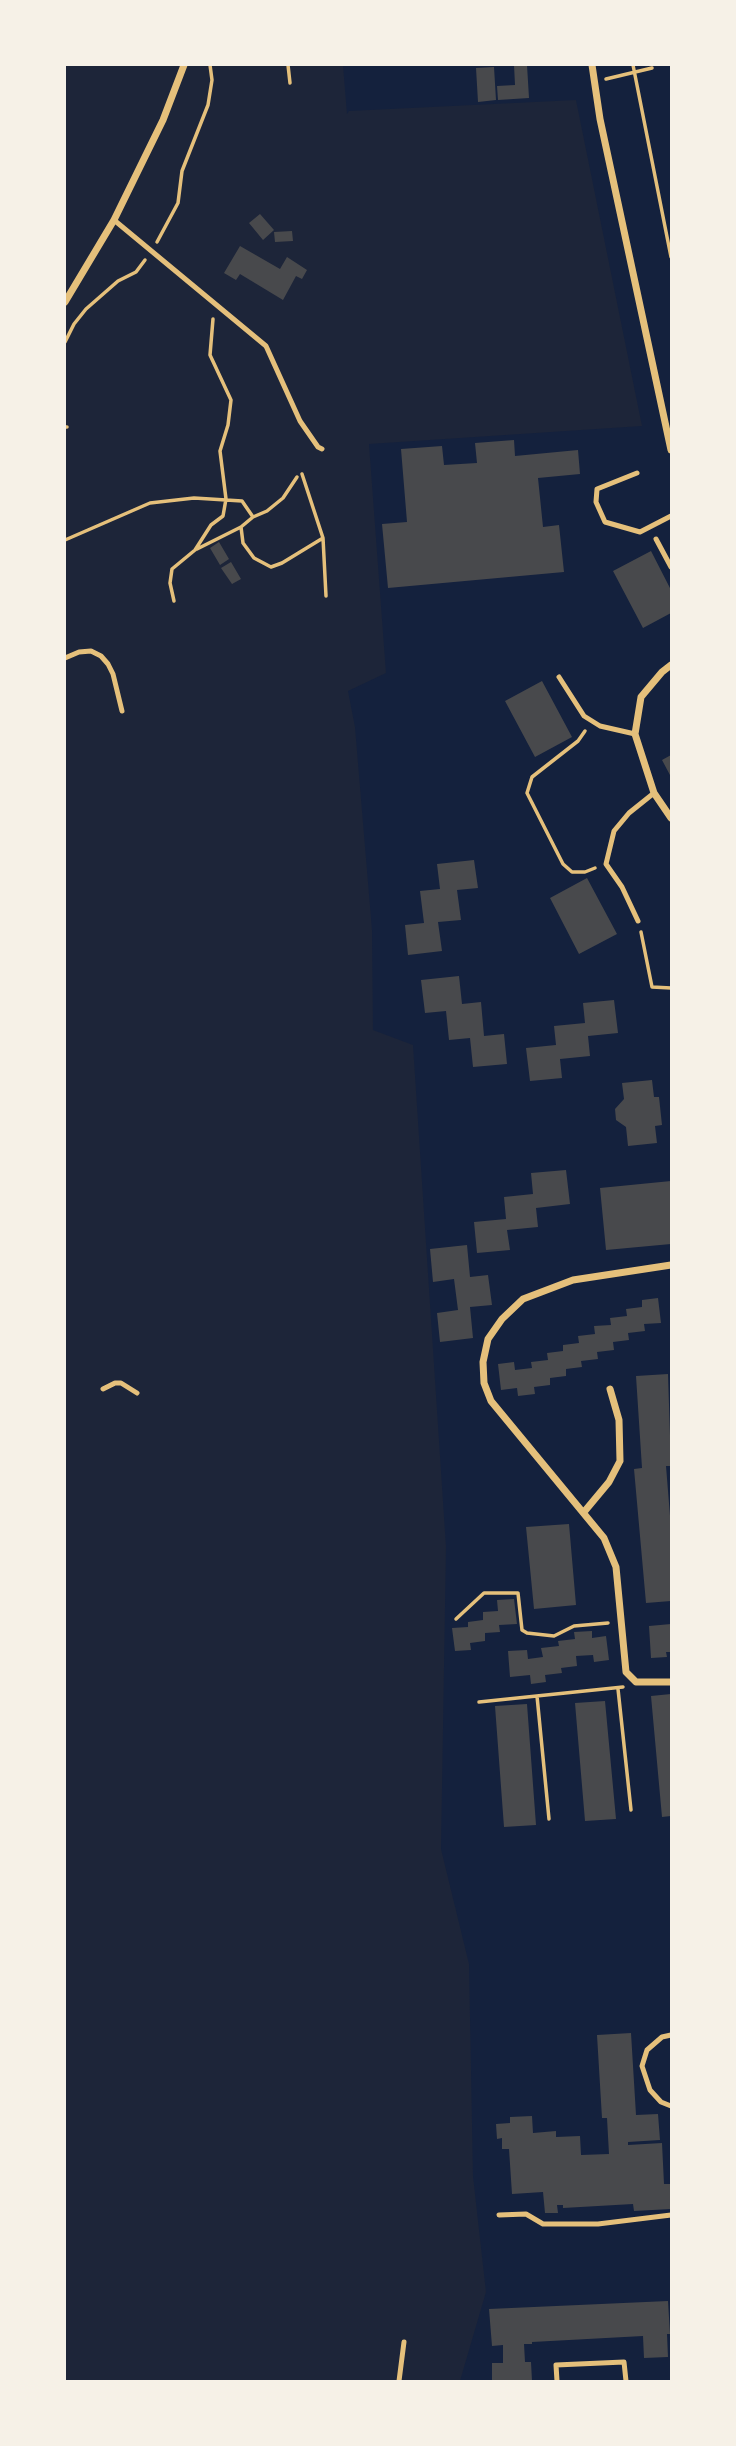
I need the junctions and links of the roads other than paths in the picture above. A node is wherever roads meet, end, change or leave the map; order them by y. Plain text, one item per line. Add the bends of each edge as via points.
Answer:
1 (184, 65) edge
2 (592, 65) edge
3 (114, 219) junction
4 (65, 302) edge
5 (323, 449) dead end
6 (671, 450) edge
7 (637, 473) dead end
8 (671, 516) edge
9 (656, 539) dead end
10 (671, 567) edge
11 (65, 658) edge
12 (671, 665) edge
13 (559, 677) dead end
14 (122, 711) dead end
15 (635, 734) junction
16 (654, 793) junction
17 (671, 818) edge
18 (638, 921) road end
19 (671, 1265) edge
20 (610, 1389) dead end
21 (103, 1390) dead end
22 (137, 1393) dead end
23 (584, 1512) junction
24 (671, 1682) edge
25 (671, 2035) edge
26 (671, 2106) edge
27 (499, 2215) dead end
28 (671, 2216) edge
29 (404, 2343) dead end
30 (399, 2381) edge
31 (557, 2381) edge
32 (626, 2381) edge

1 - 3 street via 163,120
2 - 6 street
3 - 4 street
3 - 5 lane via 266,346 300,421
7 - 8 lane via 597,489 596,502 605,522 640,532
9 - 10 lane
11 - 14 lane via 91,651 101,656 113,674
12 - 15 street via 641,697
13 - 15 lane via 577,707 592,721
15 - 16 street
16 - 17 street
16 - 18 lane via 614,831 606,863
19 - 23 street via 573,1280 523,1299 488,1339 482,1362 491,1401
20 - 23 street via 619,1420 620,1461
21 - 22 lane via 121,1383
23 - 24 street via 604,1538 616,1567 626,1672 636,1682
25 - 26 lane via 647,2050 642,2066 650,2090
27 - 28 lane via 526,2214 543,2224
29 - 30 lane
31 - 32 lane via 556,2365 624,2362

